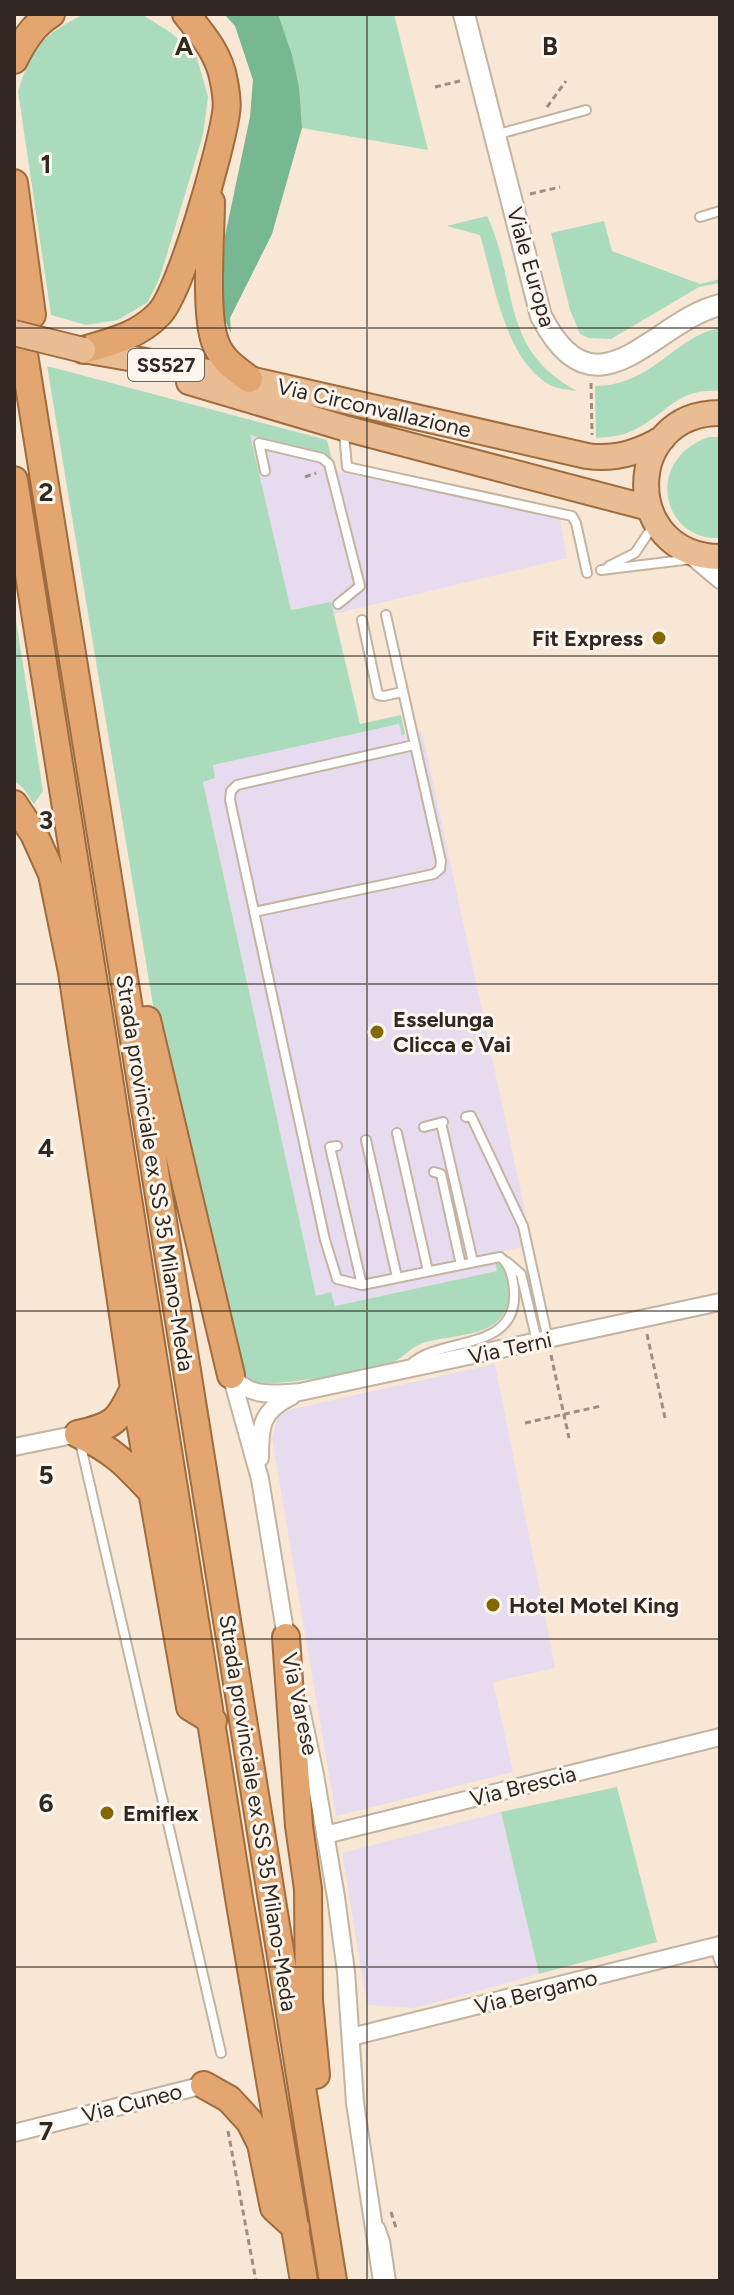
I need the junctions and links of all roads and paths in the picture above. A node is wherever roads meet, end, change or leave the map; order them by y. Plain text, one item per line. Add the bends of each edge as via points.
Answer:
1 (51, 14) edge
2 (172, 14) edge
3 (464, 14) edge
4 (192, 21) edge
5 (14, 60) edge
6 (479, 76) junction
7 (566, 81) dead end
8 (435, 87) dead end
9 (586, 110) dead end
10 (541, 122) junction
11 (495, 135) junction
12 (212, 177) junction
13 (14, 183) edge
14 (560, 187) dead end
15 (511, 198) junction
16 (720, 211) edge
17 (700, 217) dead end
18 (14, 292) edge
19 (719, 306) edge
20 (14, 333) edge
21 (83, 350) junction
22 (591, 383) dead end
23 (247, 389) junction
24 (720, 413) edge
25 (344, 428) junction
26 (663, 438) junction
27 (37, 439) junction
28 (593, 440) dead end
29 (265, 471) dead end
30 (14, 480) edge
31 (652, 514) junction
32 (707, 561) edge
33 (587, 573) dead end
34 (62, 592) junction
35 (338, 604) dead end
36 (386, 615) dead end
37 (362, 620) dead end
38 (402, 692) junction
39 (414, 745) junction
40 (14, 804) edge
41 (254, 912) junction
42 (466, 1117) dead end
43 (424, 1127) dead end
44 (396, 1133) dead end
45 (365, 1140) dead end
46 (334, 1147) dead end
47 (434, 1172) dead end
48 (473, 1262) junction
49 (507, 1262) junction
50 (461, 1265) junction
51 (428, 1271) junction
52 (397, 1277) junction
53 (362, 1285) junction
54 (720, 1302) edge
55 (644, 1318) junction
56 (543, 1341) junction
57 (406, 1370) junction
58 (231, 1375) junction
59 (134, 1388) junction
60 (300, 1392) junction
61 (601, 1406) dead end
62 (564, 1414) junction
63 (665, 1418) dead end
64 (525, 1423) dead end
65 (78, 1434) junction
66 (569, 1438) dead end
67 (14, 1447) edge
68 (260, 1479) junction
69 (152, 1492) junction
70 (286, 1637) junction
71 (213, 1721) junction
72 (720, 1737) edge
73 (325, 1835) junction
74 (718, 1952) edge
75 (351, 2037) junction
76 (221, 2053) dead end
77 (204, 2085) joint
78 (226, 2118) dead end
79 (14, 2133) edge
80 (370, 2205) junction
81 (296, 2228) junction
82 (333, 2280) edge
83 (256, 2281) edge
84 (304, 2281) edge
85 (382, 2281) edge
86 (391, 2281) edge

1 - 5 highway via 24,40
2 - 4 highway
3 - 6 street, Viale Europa
4 - 12 highway via 215,52 224,80 227,109
6 - 8 path
6 - 11 street, Viale Europa
7 - 10 path
9 - 10 lane
10 - 11 lane
11 - 15 street, Viale Europa
12 - 21 highway via 169,303 146,327
12 - 23 highway via 210,303 215,343
13 - 27 highway via 32,314
14 - 15 path
15 - 19 street, Viale Europa via 541,316 566,353 595,364 624,359 693,315
16 - 17 lane
18 - 27 highway, Strada provinciale ex SS 35 Milano-Meda
20 - 21 main road, Via Circonvallazione / SS527, bridge
21 - 23 main road, Via Circonvallazione / SS527
22 - 28 path
23 - 25 main road, Via Circonvallazione
23 - 26 main road, Via Circonvallazione via 593,457 631,453
24 - 26 main road, Via Circonvallazione via 691,418
25 - 31 main road, Via Circonvallazione
25 - 33 lane via 347,467 572,516
26 - 31 main road via 647,469 645,490
27 - 34 highway, Strada provinciale ex SS 35 Milano-Meda
29 - 35 lane via 259,443 329,464 360,586
30 - 71 highway, Strada provinciale ex SS 35 Milano-Meda
31 - 32 main road via 669,539
31 - 32 lane via 649,535 635,553 601,570
34 - 58 highway via 101,734 147,1022
34 - 82 highway, Strada provinciale ex SS 35 Milano-Meda
36 - 38 lane
37 - 38 lane via 378,695
38 - 39 lane
39 - 41 lane via 237,785 231,791
39 - 41 lane via 440,869
40 - 59 highway via 52,874 72,972
41 - 53 lane via 333,1272 337,1279
42 - 56 lane via 471,1116 523,1226
43 - 48 lane via 442,1122
44 - 51 lane
45 - 52 lane
46 - 53 lane
47 - 50 lane via 441,1174
48 - 49 lane via 500,1257
48 - 50 lane
49 - 56 lane via 521,1274
49 - 57 lane via 515,1297 509,1317 475,1342 428,1352
50 - 51 lane
51 - 52 lane
52 - 53 lane
54 - 55 street, Via Terni
55 - 56 street, Via Terni
55 - 63 path
56 - 57 street, Via Terni
56 - 62 path
57 - 60 street, Via Terni
58 - 60 street via 241,1387 255,1392
58 - 68 street, Via Varese
59 - 65 highway via 123,1414 108,1427
59 - 69 highway
60 - 68 street via 276,1404 264,1418
61 - 62 path
62 - 64 path
62 - 66 path
65 - 67 street
65 - 69 highway via 107,1447
65 - 76 lane
68 - 70 street, Via Varese
69 - 71 highway via 190,1707
70 - 73 street, Via Varese
70 - 82 highway
71 - 81 highway, Strada provinciale ex SS 35 Milano-Meda
72 - 73 street, Via Brescia
73 - 75 street, Via Varese
74 - 75 street, Via Bergamo
75 - 80 street, Via Varese
77 - 79 street, Via Cuneo
77 - 81 highway via 229,2099 250,2122 261,2144 274,2208
78 - 83 path
80 - 85 street, Via Varese
80 - 86 lane via 385,2241
81 - 84 highway

